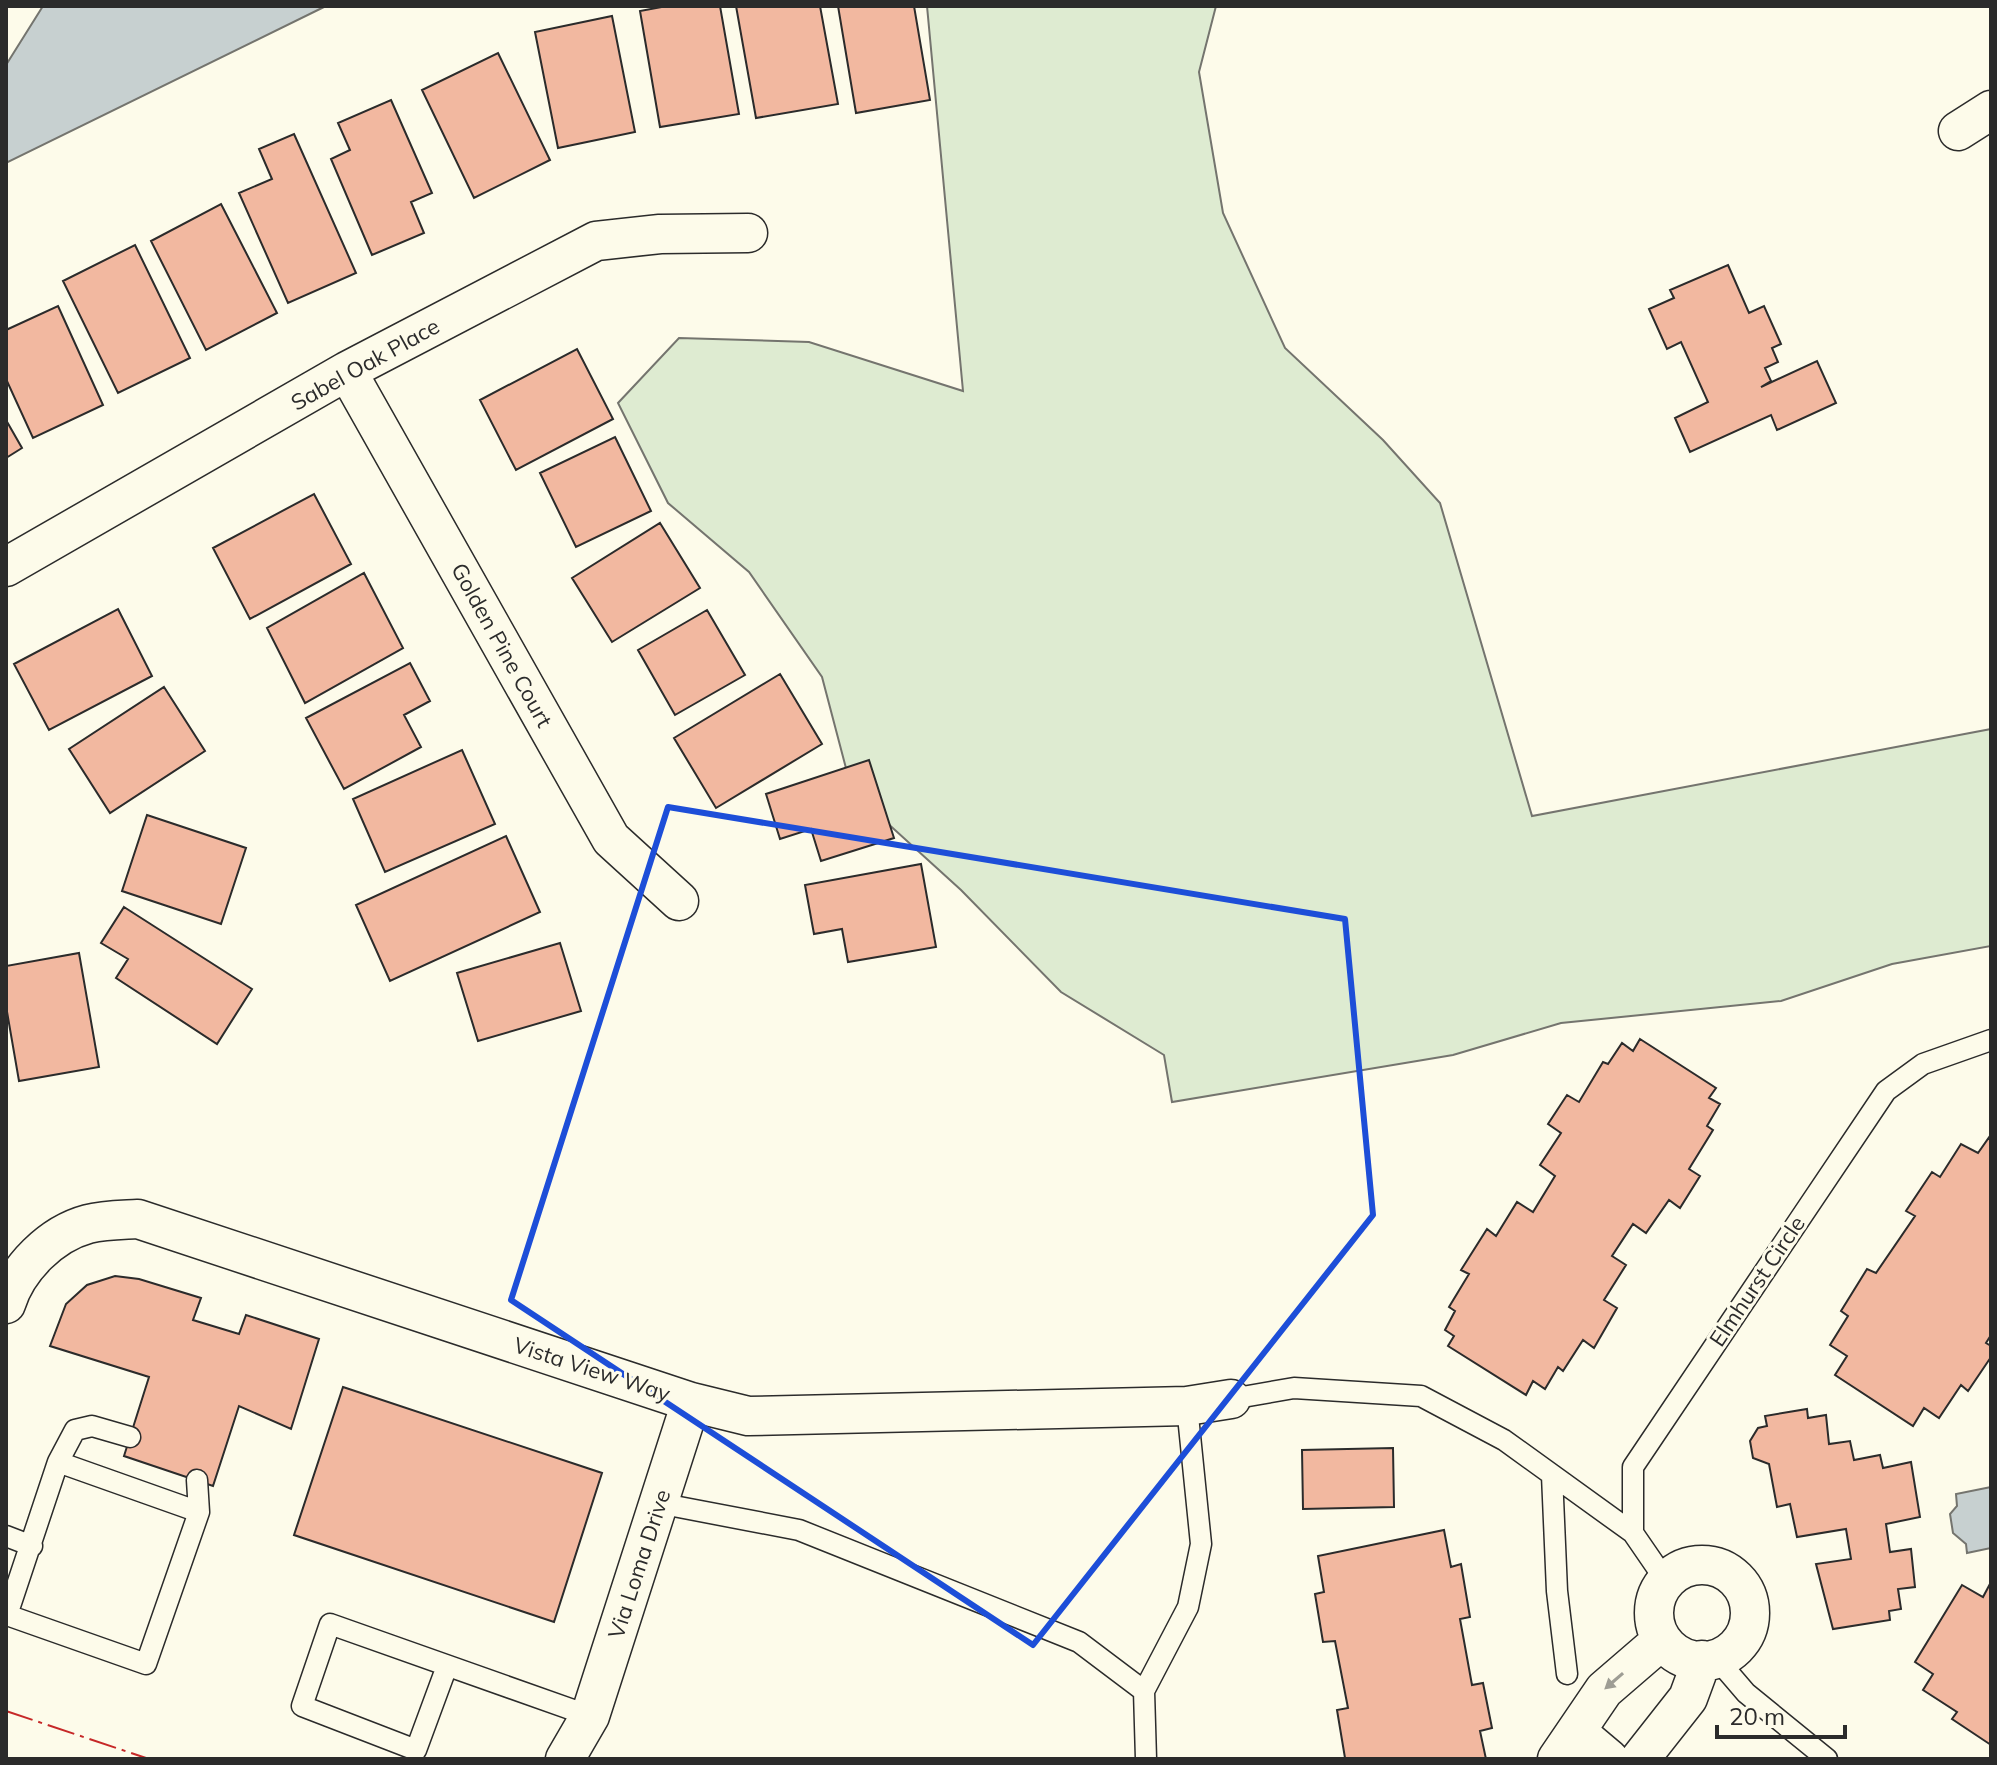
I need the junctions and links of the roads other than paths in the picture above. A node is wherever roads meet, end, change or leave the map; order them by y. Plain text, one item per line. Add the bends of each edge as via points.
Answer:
1 (1991, 110) edge
2 (1958, 131) dead end
3 (748, 233) dead end
4 (347, 371) junction
5 (6, 567) edge
6 (679, 901) dead end
7 (1991, 1040) edge
8 (6, 1304) edge
9 (1231, 1399) joint
10 (691, 1402) junction
11 (1187, 1406) junction
12 (130, 1437) dead end
13 (58, 1462) junction
14 (1552, 1475) junction
15 (197, 1480) dead end
16 (658, 1503) junction
17 (199, 1512) junction
18 (1633, 1533) junction
19 (6, 1536) edge
20 (32, 1546) junction
21 (1666, 1581) junction
22 (1662, 1640) junction
23 (1709, 1659) junction
24 (447, 1666) junction
25 (1567, 1674) dead end
26 (1144, 1691) junction
27 (588, 1734) edge
28 (1567, 1745) edge
29 (565, 1759) edge
30 (1146, 1759) edge
31 (1609, 1759) edge
32 (1640, 1759) edge
33 (1827, 1759) edge

1 - 2 street
3 - 4 street, Sabel Oak Place via 596,241
4 - 5 street, Sabel Oak Place
4 - 6 street, Golden Pine Court via 611,839
7 - 18 lane, Elmhurst Circle via 1923,1064 1886,1091 1633,1467
8 - 10 street, Vista View Way via 12,1285 49,1243 88,1224 138,1219
9 - 11 street, Vista View Way
9 - 14 lane via 1294,1388 1421,1396 1504,1440
10 - 11 street, Vista View Way via 748,1416
10 - 16 street, Via Loma Drive
11 - 26 lane via 1201,1544 1188,1607
12 - 13 lane via 92,1426 75,1430
13 - 17 lane
13 - 20 lane
14 - 18 lane
14 - 25 lane
15 - 17 lane
16 - 26 lane via 799,1530 1079,1642
16 - 27 street, Via Loma Drive
17 - 20 lane via 146,1664 7,1615
18 - 21 lane
19 - 20 lane
21 - 22 street via 1654,1607
21 - 23 street via 1680,1570 1707,1565 1725,1571 1745,1591 1745,1634 1730,1651
22 - 23 street via 1679,1655
22 -> 28 street via 1604,1690
23 - 32 street via 1688,1698
23 - 33 lane
24 - 24 lane via 330,1624 302,1706 416,1750
24 - 27 lane
26 - 30 lane
27 - 29 street, Via Loma Drive
28 - 31 street

